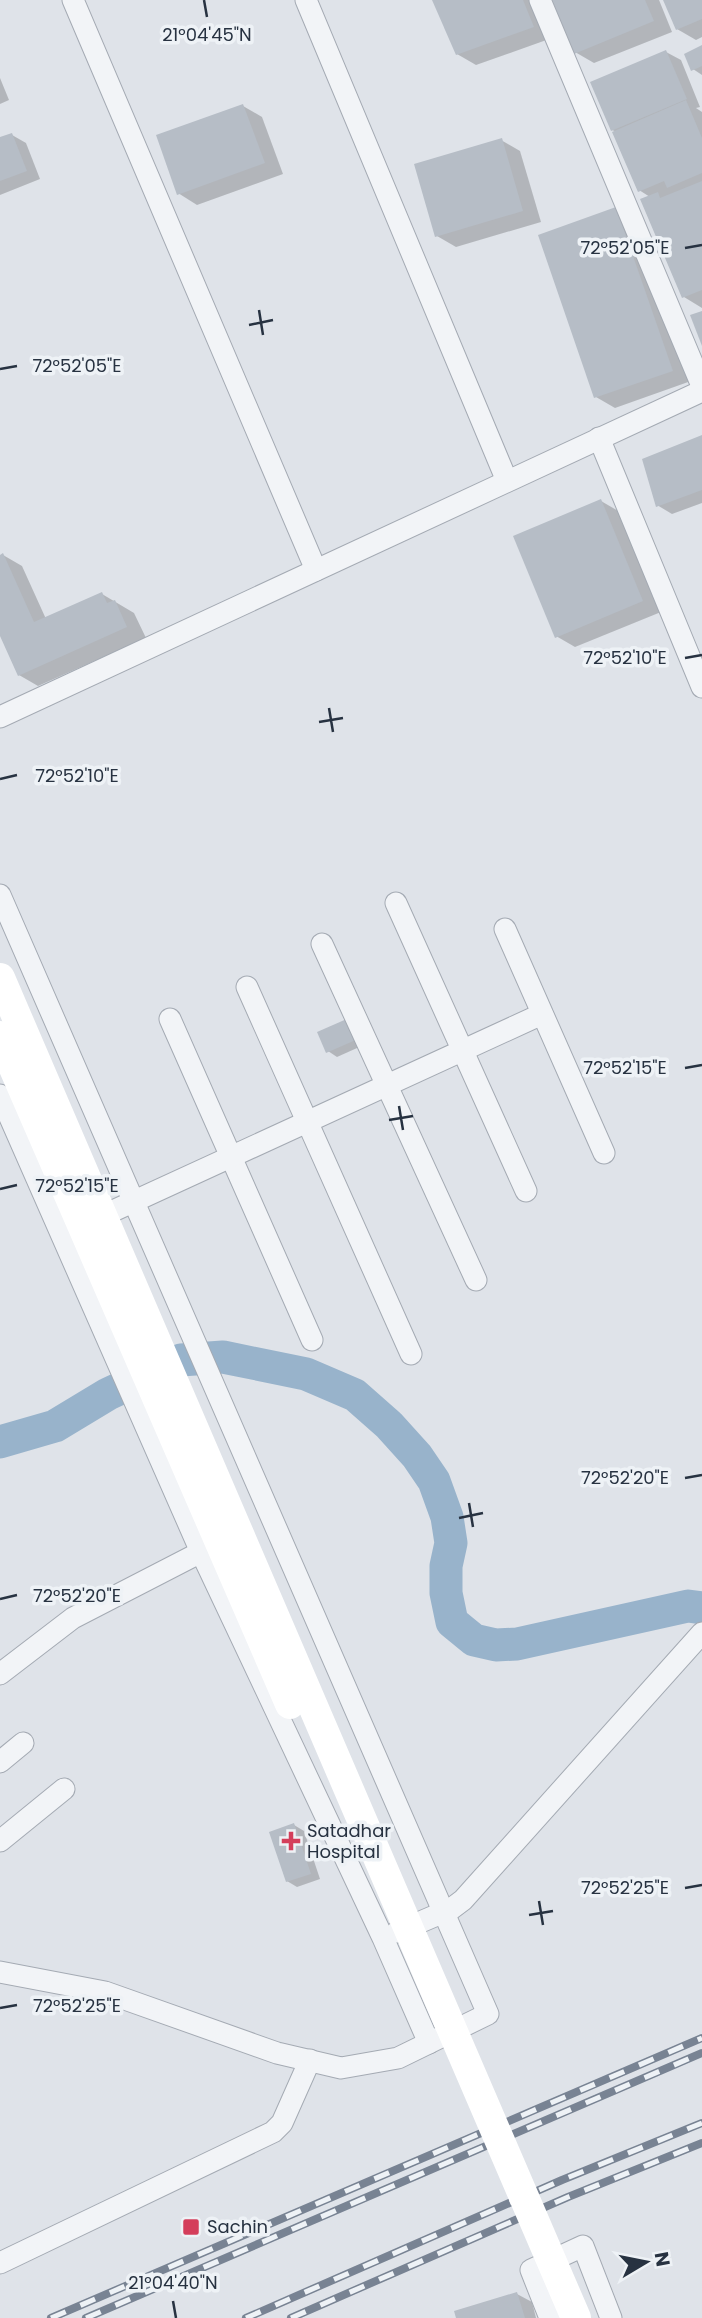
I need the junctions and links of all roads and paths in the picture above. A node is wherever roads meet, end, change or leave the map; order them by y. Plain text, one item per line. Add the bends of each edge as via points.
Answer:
1 (74, 0) edge
2 (306, 0) edge
3 (540, 0) edge
4 (702, 388) edge
5 (599, 438) junction
6 (507, 481) junction
7 (316, 570) junction
8 (702, 687) edge
9 (0, 717) edge
10 (0, 895) edge
11 (396, 903) dead end
12 (505, 929) dead end
13 (322, 944) dead end
14 (0, 978) edge
15 (247, 987) dead end
16 (542, 1014) junction
17 (170, 1019) dead end
18 (0, 1036) edge
19 (463, 1050) junction
20 (385, 1085) junction
21 (0, 1096) edge
22 (307, 1121) junction
23 (604, 1153) dead end
24 (231, 1156) junction
25 (526, 1191) dead end
26 (133, 1201) junction
27 (62, 1235) junction
28 (476, 1280) dead end
29 (312, 1340) dead end
30 (411, 1353) dead end
31 (201, 1552) junction
32 (702, 1633) edge
33 (0, 1674) edge
34 (23, 1743) dead end
35 (0, 1762) edge
36 (64, 1788) dead end
37 (0, 1841) edge
38 (444, 1913) junction
39 (383, 1938) junction
40 (0, 1972) edge
41 (429, 2043) junction
42 (310, 2060) junction
43 (0, 2263) edge
44 (550, 2318) edge
45 (555, 2318) edge
46 (576, 2318) edge
47 (611, 2318) edge

1 - 7 street
2 - 6 street
3 - 4 street
4 - 5 street
5 - 6 street
5 - 8 street
6 - 7 street
7 - 9 street
10 - 26 street
11 - 19 street
12 - 16 street
13 - 20 street
14 - 46 main road, bridge
15 - 22 street
16 - 19 street
16 - 23 street
17 - 24 street
18 - 45 main road, bridge
19 - 20 street
19 - 25 street
20 - 22 street
20 - 28 street
21 - 27 street
22 - 24 street
22 - 30 street
24 - 26 street
24 - 29 street
26 - 27 street
26 - 38 street
27 - 31 street
31 - 33 street via 73,1618
31 - 39 street
32 - 38 street via 463,1900
34 - 35 street
36 - 37 street
38 - 39 street
38 - 41 street via 488,2014
39 - 41 street
40 - 42 street via 105,1992 277,2053
41 - 42 street via 398,2059 341,2068
42 - 43 street via 282,2123 273,2132
44 - 47 street via 531,2270 583,2246

